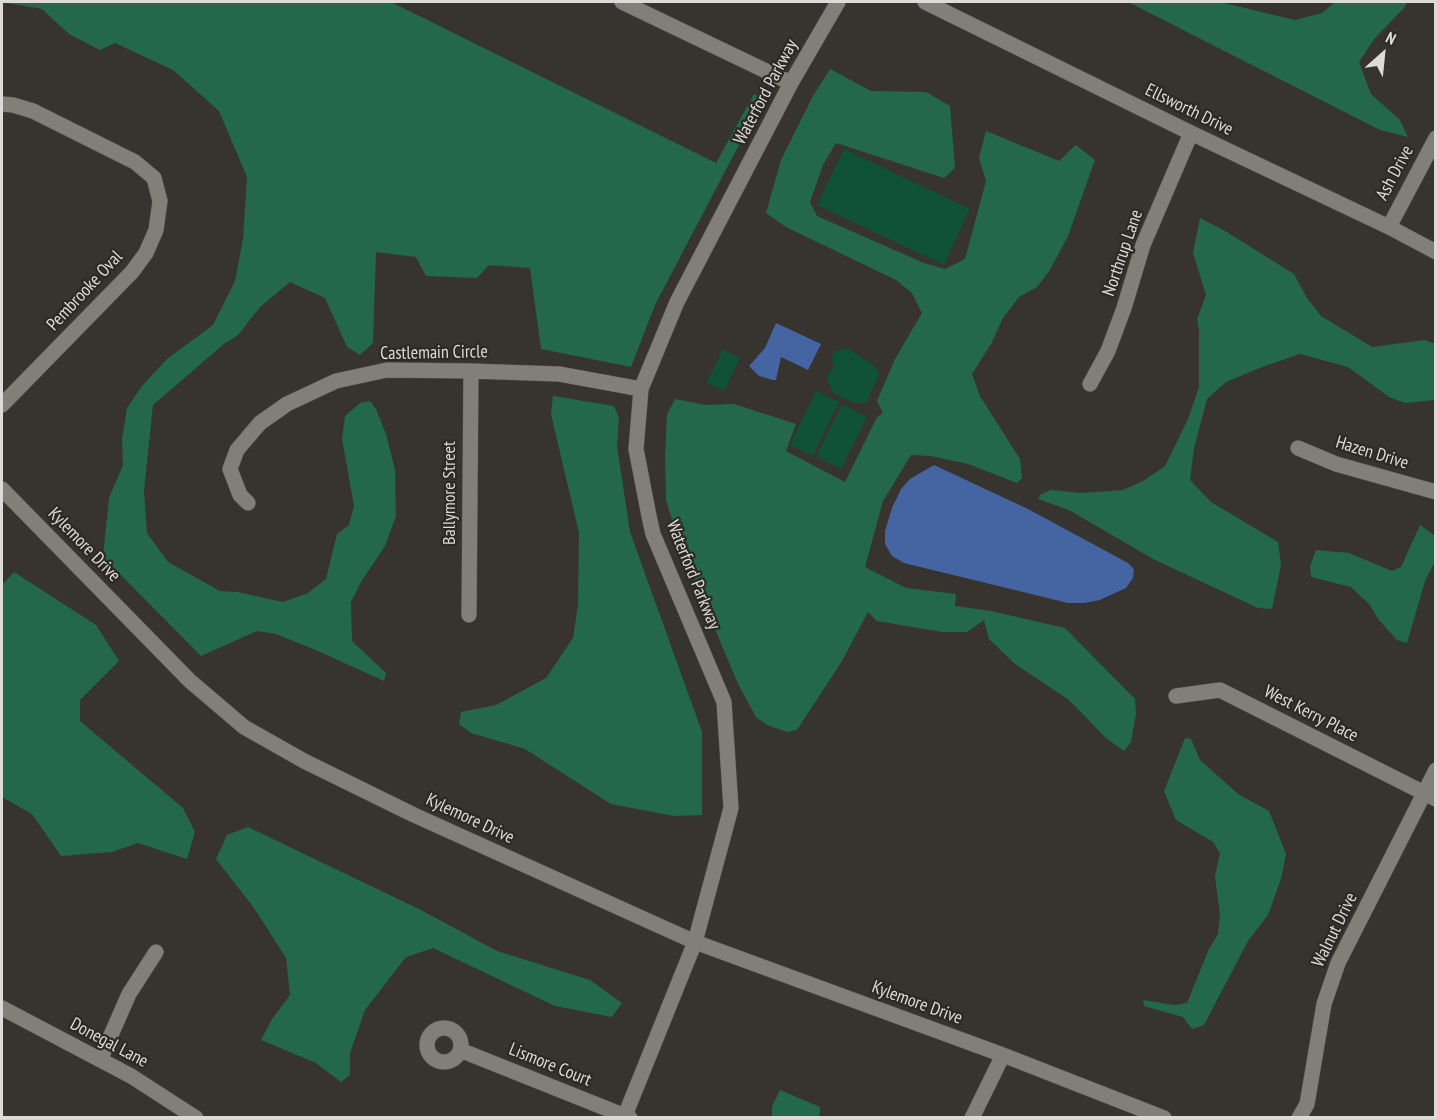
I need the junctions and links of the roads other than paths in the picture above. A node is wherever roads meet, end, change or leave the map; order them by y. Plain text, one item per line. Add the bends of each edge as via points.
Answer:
1 (622, 2) edge
2 (838, 2) edge
3 (925, 2) edge
4 (791, 83) junction
5 (2, 105) edge
6 (1191, 133) junction
7 (1436, 138) edge
8 (1389, 226) junction
9 (1436, 252) edge
10 (471, 371) junction
11 (1090, 384) dead end
12 (641, 389) junction
13 (2, 405) edge
14 (1298, 448) dead end
15 (2, 489) edge
16 (1436, 492) edge
17 (248, 503) dead end
18 (469, 615) dead end
19 (1176, 696) dead end
20 (1436, 770) edge
21 (1430, 796) edge
22 (695, 942) junction
23 (156, 951) dead end
24 (2, 1008) edge
25 (460, 1050) dead end
26 (1003, 1055) junction
27 (100, 1060) junction
28 (626, 1117) edge
29 (196, 1118) edge
30 (972, 1118) edge
31 (1164, 1118) edge
32 (1299, 1118) edge

1 - 4 street
2 - 4 street, Waterford Parkway
3 - 6 street, Ellsworth Drive
4 - 12 street, Waterford Parkway via 677,302
5 - 13 street, Pembrooke Oval via 33,111 135,162 154,178 160,201 156,230 146,254
6 - 8 street, Ellsworth Drive
6 - 11 street, Northrup Lane via 1143,245 1108,351
7 - 8 street, Ash Drive
8 - 9 street, Ellsworth Drive
10 - 12 street, Castlemain Circle via 560,374
10 - 17 street, Castlemain Circle via 387,370 336,381 287,404 260,423 237,450 230,469 240,495
10 - 18 street, Ballymore Street
12 - 22 street, Waterford Parkway via 636,449 653,534 724,702 731,808
14 - 16 street, Hazen Drive via 1336,464
15 - 22 street, Kylemore Drive via 190,681 244,727 404,810
19 - 21 street, West Kerry Place via 1220,690
20 - 21 street, Walnut Drive
21 - 32 street, Walnut Drive via 1338,963 1323,1004 1307,1104
22 - 26 street, Kylemore Drive
22 - 28 street, Waterford Parkway
23 - 27 street via 129,994
24 - 27 street, Donegal Lane
25 - 28 street, Lismore Court
26 - 30 street
26 - 31 street
27 - 29 street, Donegal Lane

